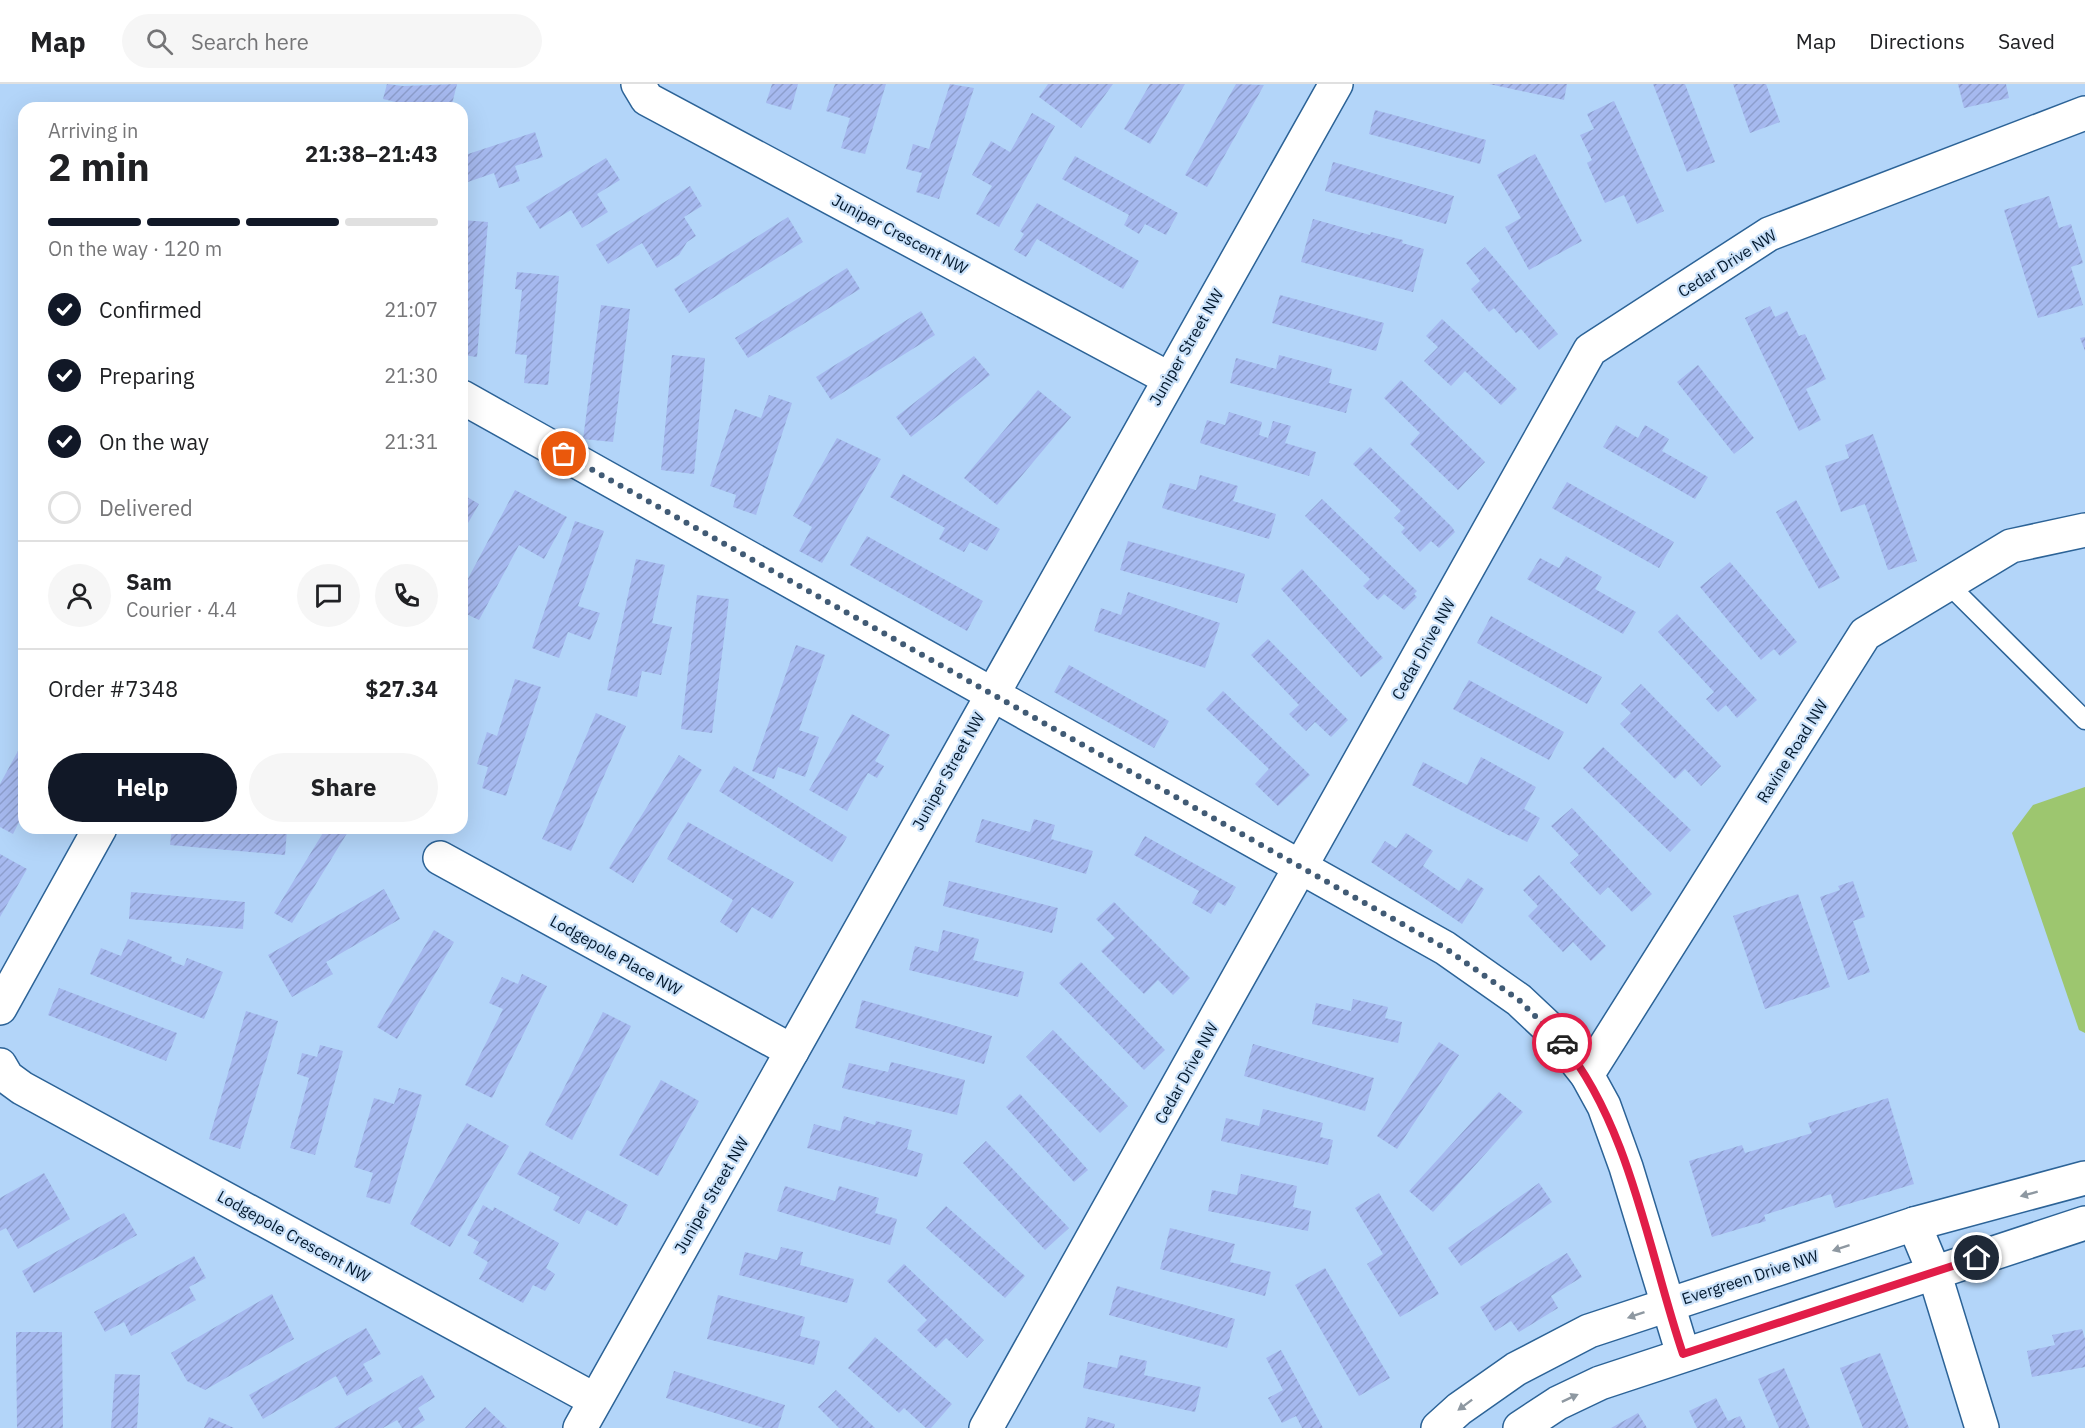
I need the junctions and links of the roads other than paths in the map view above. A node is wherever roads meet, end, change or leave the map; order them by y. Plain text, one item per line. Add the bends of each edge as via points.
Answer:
1 (638, 84) edge
2 (1336, 84) edge
3 (2085, 112) edge
4 (1168, 378) junction
5 (468, 400) edge
6 (2085, 530) edge
7 (1948, 584) junction
8 (990, 694) junction
9 (2085, 720) edge
10 (97, 834) edge
11 (440, 858) dead end
12 (1300, 868) junction
13 (0, 1008) edge
14 (792, 1051) junction
15 (0, 1065) edge
16 (1587, 1075) junction
17 (2085, 1179) edge
18 (2085, 1223) edge
19 (1914, 1224) junction
20 (1934, 1272) junction
21 (1666, 1304) junction
22 (1683, 1354) junction
23 (595, 1400) junction
24 (580, 1428) edge
25 (986, 1428) edge
26 (1438, 1428) edge
27 (1520, 1428) edge
28 (1982, 1428) edge

1 - 4 street, Juniper Crescent NW via 646,99
2 - 4 street, Juniper Street NW
3 - 12 street, Cedar Drive NW via 1769,234 1590,350
4 - 8 street, Juniper Street NW
5 - 8 street
6 - 7 street, Ravine Road NW via 2011,546
7 - 9 lane
7 - 16 street, Ravine Road NW via 1865,634
8 - 12 street
8 - 14 street, Juniper Street NW
10 - 13 street
11 - 14 street, Lodgepole Place NW
12 - 16 street via 1486,975 1553,1032
12 - 25 street, Cedar Drive NW
14 - 23 street, Juniper Street NW
15 - 23 street, Lodgepole Crescent NW via 22,1088
16 - 21 street via 1604,1106 1626,1167
17 -> 19 street, Evergreen Drive NW
18 - 20 street
19 - 20 street
19 -> 21 street, Evergreen Drive NW
20 - 22 street
20 - 28 street
21 - 22 street
21 -> 26 street, Evergreen Drive NW via 1553,1347 1487,1388
27 -> 22 street via 1558,1403 1600,1383
23 - 24 street, Juniper Street NW

